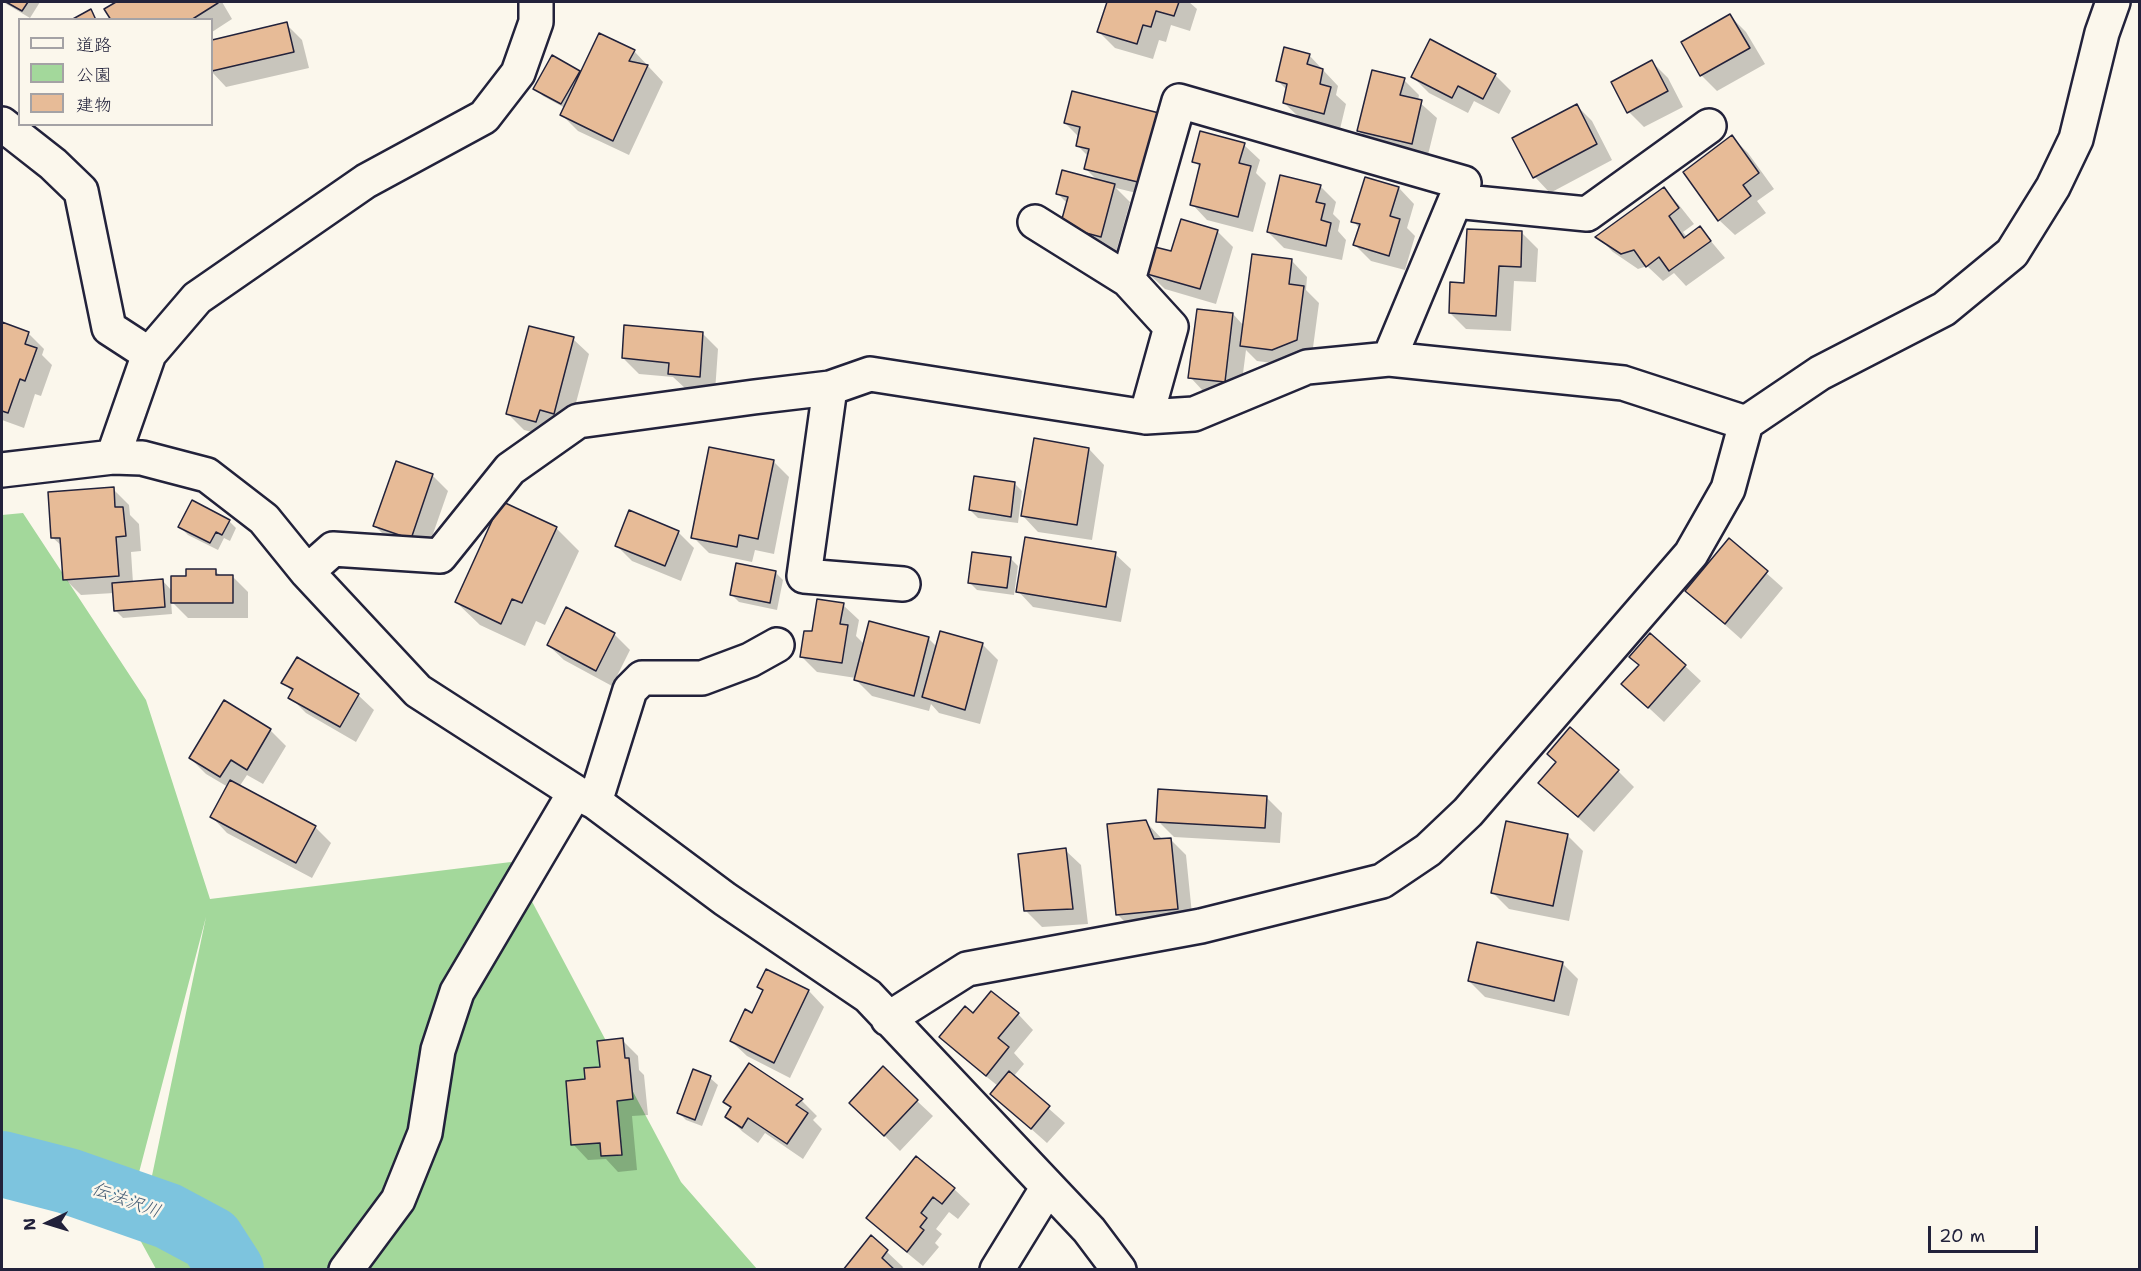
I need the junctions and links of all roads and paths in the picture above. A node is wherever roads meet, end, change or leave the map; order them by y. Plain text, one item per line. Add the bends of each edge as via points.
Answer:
1 (536, 2) edge
2 (2113, 2) edge
3 (2139, 13) edge
4 (2, 124) edge
5 (1709, 126) dead end
6 (1455, 201) junction
7 (1035, 222) dead end
8 (1128, 280) junction
9 (149, 354) junction
10 (1389, 359) junction
11 (830, 388) junction
12 (1146, 417) junction
13 (1746, 423) junction
14 (113, 457) junction
15 (2, 470) edge
16 (307, 572) junction
17 (903, 584) dead end
18 (777, 645) dead end
19 (585, 797) junction
20 (888, 1019) junction
21 (1048, 1187) junction
22 (346, 1269) edge
23 (997, 1269) edge
24 (1119, 1269) edge

1 - 9 street via 536,22 518,73 484,117 366,181 196,298
2 - 3 street
2 - 13 street via 2076,139 2053,187 2012,253 1944,309 1820,374
4 - 9 street via 81,191 109,328
5 - 6 street via 1587,214
6 - 8 street via 1464,183 1179,101
6 - 10 street
7 - 8 street
8 - 12 street via 1171,327
9 - 14 street
10 - 12 street via 1306,367 1194,414
10 - 13 street via 1623,383
11 - 12 street via 870,374
11 - 16 street via 578,421 510,469 440,556 333,549
11 - 17 street via 804,576
13 - 20 street via 1728,489 1691,554 1468,812 1428,850 1382,882 1201,926 967,969
14 - 15 street
14 - 16 street via 142,458 207,475 264,519
16 - 19 street via 418,691
18 - 19 street via 702,678 642,678 630,690
19 - 20 street via 724,899 868,996
19 - 22 street via 457,992 438,1050 425,1133 398,1200
20 - 21 street
21 - 23 street
21 - 24 street

